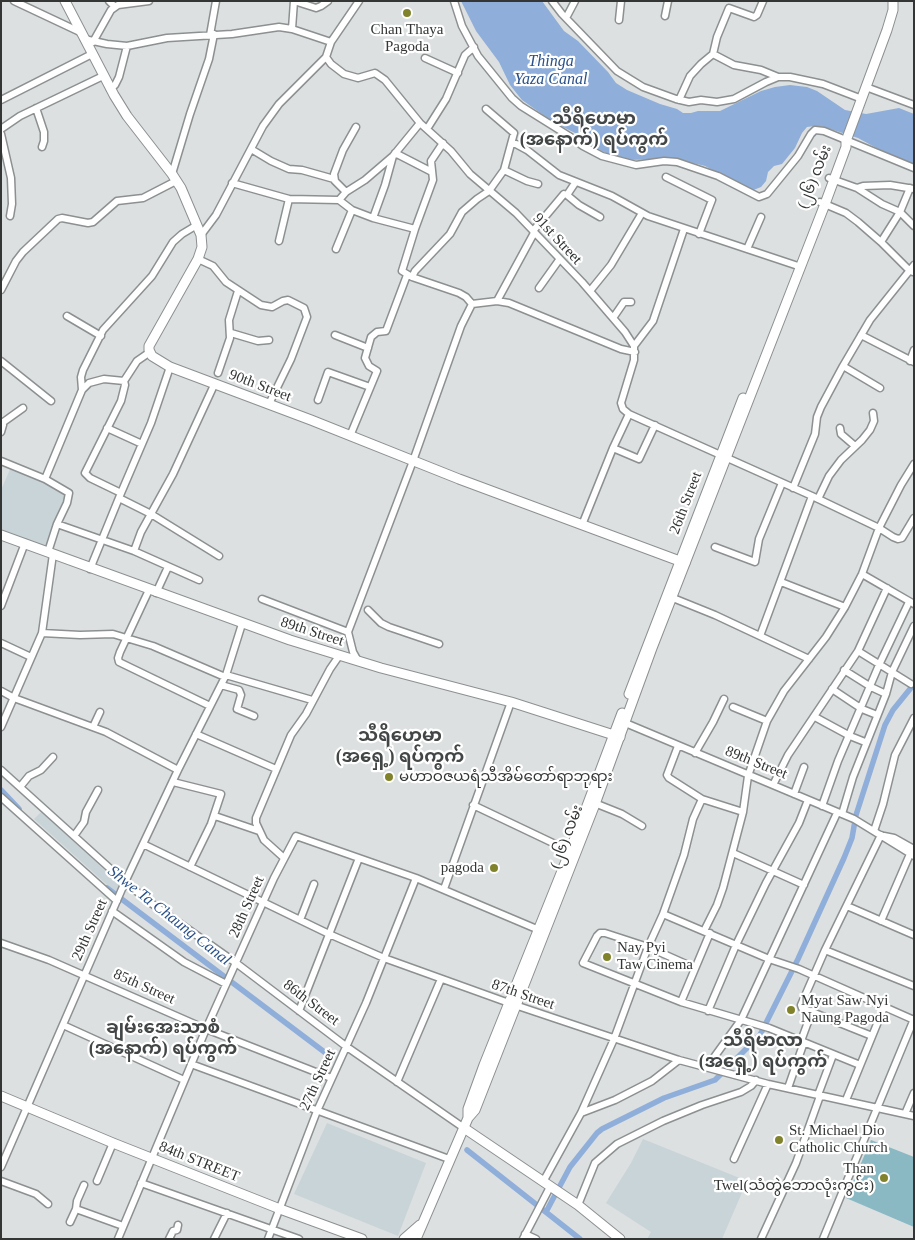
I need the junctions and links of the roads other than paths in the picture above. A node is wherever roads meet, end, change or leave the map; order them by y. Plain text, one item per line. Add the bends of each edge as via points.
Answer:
1 (14, 1) edge
2 (65, 1) edge
3 (109, 1) edge
4 (149, 1) edge
5 (216, 1) edge
6 (294, 1) edge
7 (328, 1) edge
8 (359, 1) edge
9 (454, 1) edge
10 (552, 1) edge
11 (575, 1) edge
12 (621, 1) edge
13 (668, 1) edge
14 (763, 1) edge
15 (893, 1) edge
16 (115, 7) junction
17 (665, 16) dead end
18 (566, 18) junction
19 (620, 20) dead end
20 (292, 29) junction
21 (212, 34) junction
22 (86, 38) junction
23 (331, 42) junction
24 (127, 46) junction
25 (474, 47) junction
26 (92, 54) junction
27 (713, 54) junction
28 (326, 57) junction
29 (425, 58) dead end
30 (458, 72) junction
31 (103, 76) junction
32 (778, 78) junction
33 (866, 87) junction
34 (110, 89) junction
35 (1, 100) edge
36 (679, 100) junction
37 (861, 102) junction
38 (914, 105) edge
39 (36, 108) junction
40 (486, 109) dead end
41 (420, 124) junction
42 (356, 127) dead end
43 (1, 129) edge
44 (427, 129) junction
45 (1, 134) edge
46 (847, 140) junction
47 (443, 143) junction
48 (512, 144) junction
49 (42, 147) dead end
50 (250, 149) junction
51 (394, 154) junction
52 (914, 168) edge
53 (504, 170) junction
54 (432, 172) junction
55 (174, 177) junction
56 (666, 177) dead end
57 (334, 179) junction
58 (831, 179) junction
59 (232, 183) junction
60 (575, 183) junction
61 (538, 184) dead end
62 (857, 188) junction
63 (912, 188) edge
64 (489, 191) junction
65 (346, 192) junction
66 (567, 195) junction
67 (289, 198) junction
68 (339, 200) junction
69 (823, 203) junction
70 (352, 210) junction
71 (900, 212) junction
72 (642, 213) junction
73 (10, 216) dead end
74 (600, 217) dead end
75 (761, 217) dead end
76 (373, 218) junction
77 (197, 225) junction
78 (914, 226) edge
79 (414, 229) junction
80 (684, 229) junction
81 (534, 232) junction
82 (699, 234) junction
83 (201, 235) junction
84 (279, 241) dead end
85 (881, 242) junction
86 (336, 249) dead end
87 (748, 249) junction
88 (198, 259) junction
89 (559, 260) junction
90 (914, 265) edge
91 (798, 266) junction
92 (912, 272) edge
93 (410, 276) junction
94 (539, 288) dead end
95 (2, 289) edge
96 (238, 291) junction
97 (590, 291) junction
98 (497, 301) junction
99 (631, 302) dead end
100 (472, 304) junction
101 (67, 316) dead end
102 (613, 318) junction
103 (231, 333) junction
104 (335, 335) dead end
105 (861, 335) junction
106 (101, 336) junction
107 (268, 340) dead end
108 (368, 348) junction
109 (634, 349) junction
110 (914, 350) edge
111 (150, 352) junction
112 (1, 361) edge
113 (912, 361) edge
114 (843, 366) junction
115 (170, 367) junction
116 (218, 373) dead end
117 (124, 381) junction
118 (215, 383) junction
119 (370, 387) junction
120 (880, 388) dead end
121 (82, 390) junction
122 (318, 400) dead end
123 (51, 401) dead end
124 (269, 404) junction
125 (23, 408) dead end
126 (873, 413) dead end
127 (628, 414) junction
128 (2, 423) edge
129 (654, 425) junction
130 (107, 428) junction
131 (840, 428) dead end
132 (1, 432) edge
133 (350, 436) junction
134 (142, 444) junction
135 (855, 446) junction
136 (613, 448) junction
137 (723, 456) junction
138 (1, 461) edge
139 (413, 461) junction
140 (914, 464) edge
141 (45, 479) junction
142 (782, 483) junction
143 (793, 488) junction
144 (120, 495) junction
145 (815, 497) junction
146 (151, 514) junction
147 (914, 518) edge
148 (56, 524) junction
149 (582, 525) junction
150 (879, 528) junction
151 (1, 535) edge
152 (102, 539) junction
153 (25, 543) junction
154 (715, 547) dead end
155 (134, 551) junction
156 (51, 553) junction
157 (219, 556) dead end
158 (682, 562) junction
159 (168, 566) junction
160 (90, 569) junction
161 (862, 574) junction
162 (199, 580) dead end
163 (781, 582) junction
164 (887, 588) junction
165 (153, 591) junction
166 (669, 596) junction
167 (262, 599) dead end
168 (911, 603) edge
169 (1, 606) edge
170 (845, 607) junction
171 (368, 610) dead end
172 (242, 624) junction
173 (914, 626) edge
174 (348, 632) junction
175 (42, 633) junction
176 (760, 636) junction
177 (127, 637) junction
178 (1, 643) edge
179 (439, 644) dead end
180 (858, 651) junction
181 (31, 656) junction
182 (339, 656) junction
183 (809, 659) junction
184 (358, 661) junction
185 (879, 665) junction
186 (844, 670) junction
187 (892, 672) junction
188 (226, 676) junction
189 (911, 684) dead end
190 (221, 685) junction
191 (871, 687) junction
192 (832, 689) junction
193 (1, 691) edge
194 (886, 694) junction
195 (14, 698) junction
196 (724, 699) dead end
197 (312, 700) junction
198 (511, 702) junction
199 (210, 706) junction
200 (733, 707) dead end
201 (862, 709) junction
202 (100, 712) dead end
203 (877, 715) junction
204 (254, 716) dead end
205 (815, 716) junction
206 (914, 718) edge
207 (622, 721) junction
208 (767, 721) junction
209 (1, 727) edge
210 (93, 727) junction
211 (196, 734) junction
212 (617, 736) junction
213 (850, 736) junction
214 (866, 742) junction
215 (678, 746) junction
216 (695, 753) junction
217 (53, 757) dead end
218 (804, 767) dead end
219 (276, 769) junction
220 (178, 770) junction
221 (2, 772) edge
222 (748, 776) junction
223 (173, 782) junction
224 (773, 785) junction
225 (20, 787) junction
226 (98, 790) dead end
227 (794, 794) junction
228 (1, 797) edge
229 (702, 798) junction
230 (808, 800) junction
231 (592, 802) junction
232 (473, 805) junction
233 (822, 806) junction
234 (743, 812) junction
235 (839, 813) junction
236 (215, 816) junction
237 (642, 826) dead end
238 (259, 831) junction
239 (874, 831) junction
240 (881, 835) junction
241 (74, 836) junction
242 (143, 844) junction
243 (573, 853) junction
244 (733, 853) junction
245 (912, 853) edge
246 (284, 858) junction
247 (359, 858) junction
248 (190, 867) junction
249 (773, 870) junction
250 (416, 878) junction
251 (314, 884) dead end
252 (124, 885) junction
253 (804, 885) junction
254 (444, 889) junction
255 (117, 900) junction
256 (263, 902) junction
257 (847, 906) junction
258 (112, 911) junction
259 (663, 914) junction
260 (300, 920) junction
261 (881, 920) junction
262 (539, 930) junction
263 (707, 932) junction
264 (913, 933) edge
265 (329, 934) junction
266 (1, 943) edge
267 (736, 945) junction
268 (648, 947) junction
269 (825, 950) junction
270 (384, 958) junction
271 (769, 959) junction
272 (236, 963) junction
273 (695, 968) junction
274 (84, 975) junction
275 (813, 977) junction
276 (441, 979) junction
277 (227, 982) junction
278 (635, 984) junction
279 (914, 986) edge
280 (680, 1002) junction
281 (512, 1004) junction
282 (884, 1007) junction
283 (300, 1011) junction
284 (708, 1011) junction
285 (812, 1012) junction
286 (914, 1019) edge
287 (741, 1020) junction
288 (63, 1025) junction
289 (206, 1028) junction
290 (872, 1036) junction
291 (614, 1039) junction
292 (802, 1042) junction
293 (347, 1047) junction
294 (833, 1055) junction
295 (679, 1060) junction
296 (191, 1064) junction
297 (860, 1065) junction
298 (707, 1067) junction
299 (331, 1078) junction
300 (184, 1080) junction
301 (756, 1080) junction
302 (397, 1082) junction
303 (768, 1084) junction
304 (788, 1088) junction
305 (914, 1093) edge
306 (1, 1096) edge
307 (819, 1096) junction
308 (846, 1100) junction
309 (27, 1107) junction
310 (876, 1108) junction
311 (317, 1112) junction
312 (580, 1113) junction
313 (905, 1114) junction
314 (914, 1116) edge
315 (464, 1128) junction
316 (113, 1143) junction
317 (4, 1150) edge
318 (151, 1158) junction
319 (449, 1159) junction
320 (734, 1159) dead end
321 (1, 1167) edge
322 (1, 1181) edge
323 (97, 1182) dead end
324 (141, 1183) junction
325 (84, 1185) dead end
326 (552, 1188) junction
327 (48, 1204) dead end
328 (578, 1205) junction
329 (76, 1208) junction
330 (280, 1209) junction
331 (226, 1214) junction
332 (70, 1222) dead end
333 (422, 1223) junction
334 (178, 1225) dead end
335 (123, 1226) junction
336 (272, 1229) junction
337 (524, 1236) edge
338 (118, 1239) edge
339 (169, 1239) edge
340 (214, 1239) edge
341 (268, 1239) edge
342 (299, 1239) edge
343 (362, 1239) edge
344 (404, 1239) edge
345 (416, 1239) edge
346 (536, 1239) edge
347 (620, 1239) edge
348 (761, 1239) edge
349 (823, 1239) edge

1 - 22 street
2 - 22 main road
3 - 16 street
4 - 16 street
5 - 21 street
6 - 7 street via 316,8
6 - 20 street
8 - 23 street
9 - 25 street via 462,26
10 - 18 street
11 - 18 street
12 - 19 street
13 - 17 street
14 - 27 street via 758,15 754,17 729,8
15 - 33 main road, (၂၆) လမ်း via 887,30
16 - 22 street
18 - 36 street via 626,78
20 - 21 street via 266,28
20 - 23 street
21 - 24 street
21 - 55 street via 210,59 190,114
22 - 24 street
22 - 26 main road
23 - 28 street
24 - 34 street via 119,77
25 - 30 street via 465,55
25 - 46 street via 512,98 591,151 630,165 678,162 757,197 767,194 815,130
26 - 31 main road
26 - 35 street
27 - 32 street via 734,65 761,70
27 - 36 street via 690,76
28 - 41 street, 91st Street via 337,69 353,77 372,73 382,77
28 - 50 street via 278,104
29 - 30 street
30 - 44 street via 442,107
31 - 34 main road
31 - 39 street
32 - 36 street via 734,99 717,102
32 - 37 street via 823,84
33 - 37 main road, (၂၆) လမ်း
33 - 38 street
34 - 55 main road
37 - 46 main road, (၂၆) လမ်း
39 - 43 street
39 - 49 street via 44,132
40 - 48 street via 513,131
41 - 44 street, 91st Street
41 - 51 street
42 - 57 street
44 - 47 street, 91st Street
45 - 73 street via 11,178
46 - 52 street
46 - 58 main road, (၂၆) လမ်း via 842,145
47 - 54 street via 431,161
47 - 64 street, 91st Street
48 - 53 street
48 - 60 street via 527,150 558,176
50 - 57 street via 289,169
50 - 59 street
51 - 54 street
51 - 65 street
51 - 76 street
53 - 61 street
53 - 64 street
54 - 79 street via 433,180
55 - 77 main road
55 - 95 street via 143,198 117,200 93,222 58,219 19,256
56 - 82 street via 712,200
57 - 65 street
58 - 62 street
58 - 69 main road, (၂၆) လမ်း
59 - 67 street
59 - 83 street via 216,215
60 - 66 street
60 - 72 street via 612,196
62 - 63 street via 873,185
62 - 71 street
63 - 71 street
64 - 81 street, 91st Street
64 - 93 street via 462,212 450,234
65 - 68 street
66 - 74 street
66 - 81 street via 564,194
67 - 68 street
67 - 84 street
68 - 70 street
69 - 85 street via 846,214
69 - 91 main road, (၂၆) လမ်း
70 - 76 street
70 - 86 street
71 - 78 street
71 - 85 street
72 - 80 street
72 - 97 street via 611,265
75 - 87 street
76 - 79 street
77 - 83 main road
77 - 106 street via 173,242 152,276 110,321
79 - 93 street via 402,270
80 - 82 street
80 - 109 street via 656,314
81 - 89 street, 91st Street
81 - 98 street
82 - 87 street
83 - 88 main road
85 - 92 street
87 - 91 street
88 - 96 street via 214,266
88 - 111 main road via 152,339
89 - 94 street
89 - 97 street, 91st Street
90 - 92 street
91 - 137 main road, (၂၆) လမ်း
92 - 105 street via 880,306
93 - 100 street via 458,293
93 - 108 street via 386,331 371,336
96 - 103 street via 229,320
96 - 124 street via 266,307 292,301 304,308 307,317
97 - 102 street, 91st Street
98 - 100 street
98 - 109 street via 621,349
99 - 102 street via 624,302
100 - 139 street via 461,326
101 - 106 street
102 - 109 street, 91st Street
103 - 107 street
103 - 116 street
104 - 108 street
105 - 113 street
105 - 114 street
106 - 121 street via 83,370
108 - 119 street via 365,358 377,371
109 - 127 street via 634,360 620,405
110 - 113 street
111 - 115 main road, 90th Street
111 - 117 street via 137,361
112 - 123 street
114 - 120 street
114 - 143 street via 821,407
115 - 118 main road, 90th Street
115 - 134 street
117 - 121 street via 104,379 89,383
117 - 130 street via 121,401
118 - 124 main road, 90th Street
118 - 146 street
119 - 122 street via 328,372
119 - 133 street
121 - 141 street
124 - 133 main road, 90th Street
125 - 128 street
126 - 135 street via 870,430
127 - 129 street
127 - 136 street
128 - 132 street
129 - 136 street via 640,459
129 - 137 street
130 - 134 street
130 - 144 street via 85,473
131 - 135 street via 841,434
133 - 139 main road, 90th Street
134 - 144 street
135 - 145 street
136 - 149 street
137 - 142 street
137 - 158 main road, 26th Street
138 - 141 street
139 - 149 main road, 90th Street
139 - 174 street
140 - 150 street
141 - 148 street via 69,493
142 - 143 street
142 - 154 street via 759,539 756,562
143 - 145 street
144 - 146 street
144 - 152 street
145 - 150 street
145 - 163 street
146 - 155 street
146 - 157 street
147 - 150 street via 902,538 898,539
148 - 152 street
148 - 156 street
149 - 158 main road, 90th Street
150 - 161 street
151 - 153 main road, 89th Street
152 - 155 street
152 - 160 street
153 - 156 main road, 89th Street
153 - 169 street
155 - 159 street
156 - 160 main road, 89th Street
156 - 175 street
158 - 166 main road, (၂၆) လမ်း
159 - 162 street
159 - 165 street
160 - 165 main road, 89th Street
161 - 164 street
161 - 170 street
163 - 170 street
163 - 176 street
164 - 168 street
164 - 180 street
165 - 172 main road, 89th Street
165 - 177 street
166 - 176 street
166 - 207 main road, (၂၆) လမ်း
167 - 174 street
168 - 185 street
170 - 183 street
171 - 179 street via 389,628
172 - 182 main road, 89th Street
172 - 188 street, 29th Street
173 - 187 street
174 - 184 street
175 - 177 street
175 - 181 street
176 - 183 street
177 - 188 street
177 - 199 street via 118,658 120,664
178 - 181 street
180 - 185 street
180 - 186 street
181 - 195 street
182 - 184 main road, 89th Street
182 - 197 street
183 - 208 street via 784,691
184 - 198 main road, 89th Street
185 - 187 street
185 - 191 street
186 - 191 street
186 - 192 street
187 - 189 street
187 - 194 street
188 - 190 street, 29th Street
188 - 197 street
190 - 199 street, 29th Street
190 - 204 street via 239,690 237,709
191 - 194 street
191 - 201 street
192 - 201 street
192 - 205 street
193 - 195 street
194 - 203 street
195 - 209 street
195 - 210 street
196 - 216 street
197 - 219 street via 290,735
198 - 212 main road, 89th Street
198 - 232 street
199 - 211 street, 29th Street
200 - 208 street
201 - 203 street
201 - 213 street
202 - 210 street
203 - 214 street
205 - 213 street
205 - 224 street via 788,755
206 - 239 street via 895,755
207 - 212 main road, (၂၆) လမ်း
207 - 215 street, 89th Street
208 - 222 street
210 - 220 street
211 - 219 street
211 - 220 street, 29th Street
212 - 231 main road, (၂၆) လမ်း
213 - 214 street
213 - 233 street
214 - 235 street
215 - 216 street, 89th Street
215 - 229 street via 668,777
216 - 222 street, 89th Street
217 - 225 street
218 - 227 street
219 - 238 street via 256,818
220 - 223 street, 29th Street
221 - 225 street, 86th Street
222 - 224 street, 89th Street
222 - 234 street
223 - 236 street via 221,794
223 - 242 street, 29th Street
224 - 227 street, 89th Street
225 - 241 street, 86th Street
226 - 241 street
227 - 230 street, 89th Street
228 - 255 street
229 - 234 street
229 - 259 street
230 - 233 street, 89th Street
230 - 249 street
231 - 237 street
231 - 243 main road, (၂၆) လမ်း
232 - 243 street
232 - 254 street
233 - 235 street, 89th Street
234 - 244 street
235 - 239 street, 89th Street
235 - 253 street
236 - 238 street
236 - 248 street
238 - 246 street
239 - 240 street, 89th Street
240 - 245 street, 89th Street
240 - 257 street
241 - 252 street, 86th Street
242 - 248 street, 87th Street
242 - 252 street, 29th Street
243 - 262 main road, (၂၆) လမ်း
243 - 281 main road, (၂၆) လမ်း
244 - 249 street
244 - 263 street
245 - 261 street
246 - 247 street, 28th Street via 297,835
246 - 256 street, 28th Street
247 - 250 street
247 - 265 street
248 - 256 street, 87th Street
249 - 253 street
249 - 267 street
250 - 254 street
250 - 270 street, 27th Street
251 - 260 street
252 - 255 street, 29th Street
252 - 272 street, 86th Street
253 - 271 street
254 - 262 street
255 - 258 street, 29th Street
256 - 260 street, 87th Street
256 - 272 street, 28th Street
257 - 261 street
257 - 269 street
258 - 274 street, 29th Street
258 - 277 street via 184,962
259 - 263 street
259 - 268 street
260 - 265 street, 87th Street
261 - 264 street
262 - 281 main road, (၂၆) လမ်း
263 - 267 street
263 - 273 street
265 - 270 street, 87th Street
265 - 283 street
266 - 274 street, 85th Street
267 - 271 street
267 - 284 street
268 - 273 street
268 - 278 street
268 - 278 street via 600,933 583,963
269 - 275 street
269 - 279 street
270 - 276 street, 87th Street
270 - 293 street, 27th Street
271 - 275 street
271 - 287 street
272 - 277 street, 28th Street
272 - 283 street, 86th Street
273 - 280 street
274 - 288 street, 29th Street
274 - 289 street, 85th Street
275 - 282 street
275 - 285 street via 801,1005
276 - 281 street, 87th Street
276 - 302 street
277 - 289 street, 28th Street
278 - 280 street
278 - 291 street
280 - 284 street
281 - 291 street, 87th Street
281 - 315 main road, (၂၆) လမ်း via 468,1108
282 - 286 street
282 - 290 street
283 - 293 street, 86th Street
284 - 287 street
285 - 290 street
285 - 292 street
286 - 310 street
287 - 292 street
287 - 298 street
288 - 300 street
288 - 309 street, 29th Street
289 - 296 street, 28th Street
289 - 299 street, 85th Street
290 - 297 street
291 - 295 street, 87th Street
291 - 312 street
292 - 294 street
292 - 304 street
293 - 299 street, 27th Street
293 - 302 street, 86th Street
294 - 297 street
294 - 307 street
295 - 298 street, 87th Street
295 - 312 street via 652,1081
296 - 300 street, 28th Street
296 - 311 street
297 - 308 street
298 - 301 street, 87th Street
299 - 311 street, 27th Street
300 - 318 street, 28th Street
301 - 303 street, 87th Street
301 - 328 street via 741,1092 663,1121 617,1144 594,1163
302 - 315 street, 86th Street
303 - 304 street, 87th Street
303 - 320 street
304 - 307 street, 87th Street
305 - 313 street
306 - 309 main road
307 - 308 street, 87th Street
307 - 348 street via 796,1163
308 - 310 street, 87th Street
309 - 316 main road, 84th STREET
309 - 317 street, 29th Street
310 - 313 street, 87th Street
310 - 349 street
311 - 319 street
311 - 330 street, 27th Street
312 - 326 street
313 - 314 street, 87th Street
315 - 319 main road, (၂၆) လမ်း
315 - 326 main road, 86th Street
316 - 318 main road, 84th STREET
316 - 323 street
317 - 321 street, 29th Street
318 - 324 street, 28th Street
318 - 330 main road, 84th STREET
319 - 333 main road, (၂၆) လမ်း
322 - 327 street via 36,1194
324 - 331 street
324 - 335 street, 28th Street
325 - 329 street
326 - 328 main road, 86th Street
326 - 337 street
328 - 347 main road, 86th Street
329 - 332 street
329 - 335 street
330 - 336 street, 27th Street
330 - 343 main road, 84th STREET
331 - 336 street
331 - 340 street
333 - 344 main road
333 - 345 main road, (၂၆) လမ်း
334 - 339 street
335 - 338 street, 28th Street
336 - 341 street, 27th Street
336 - 342 street
337 - 346 street

